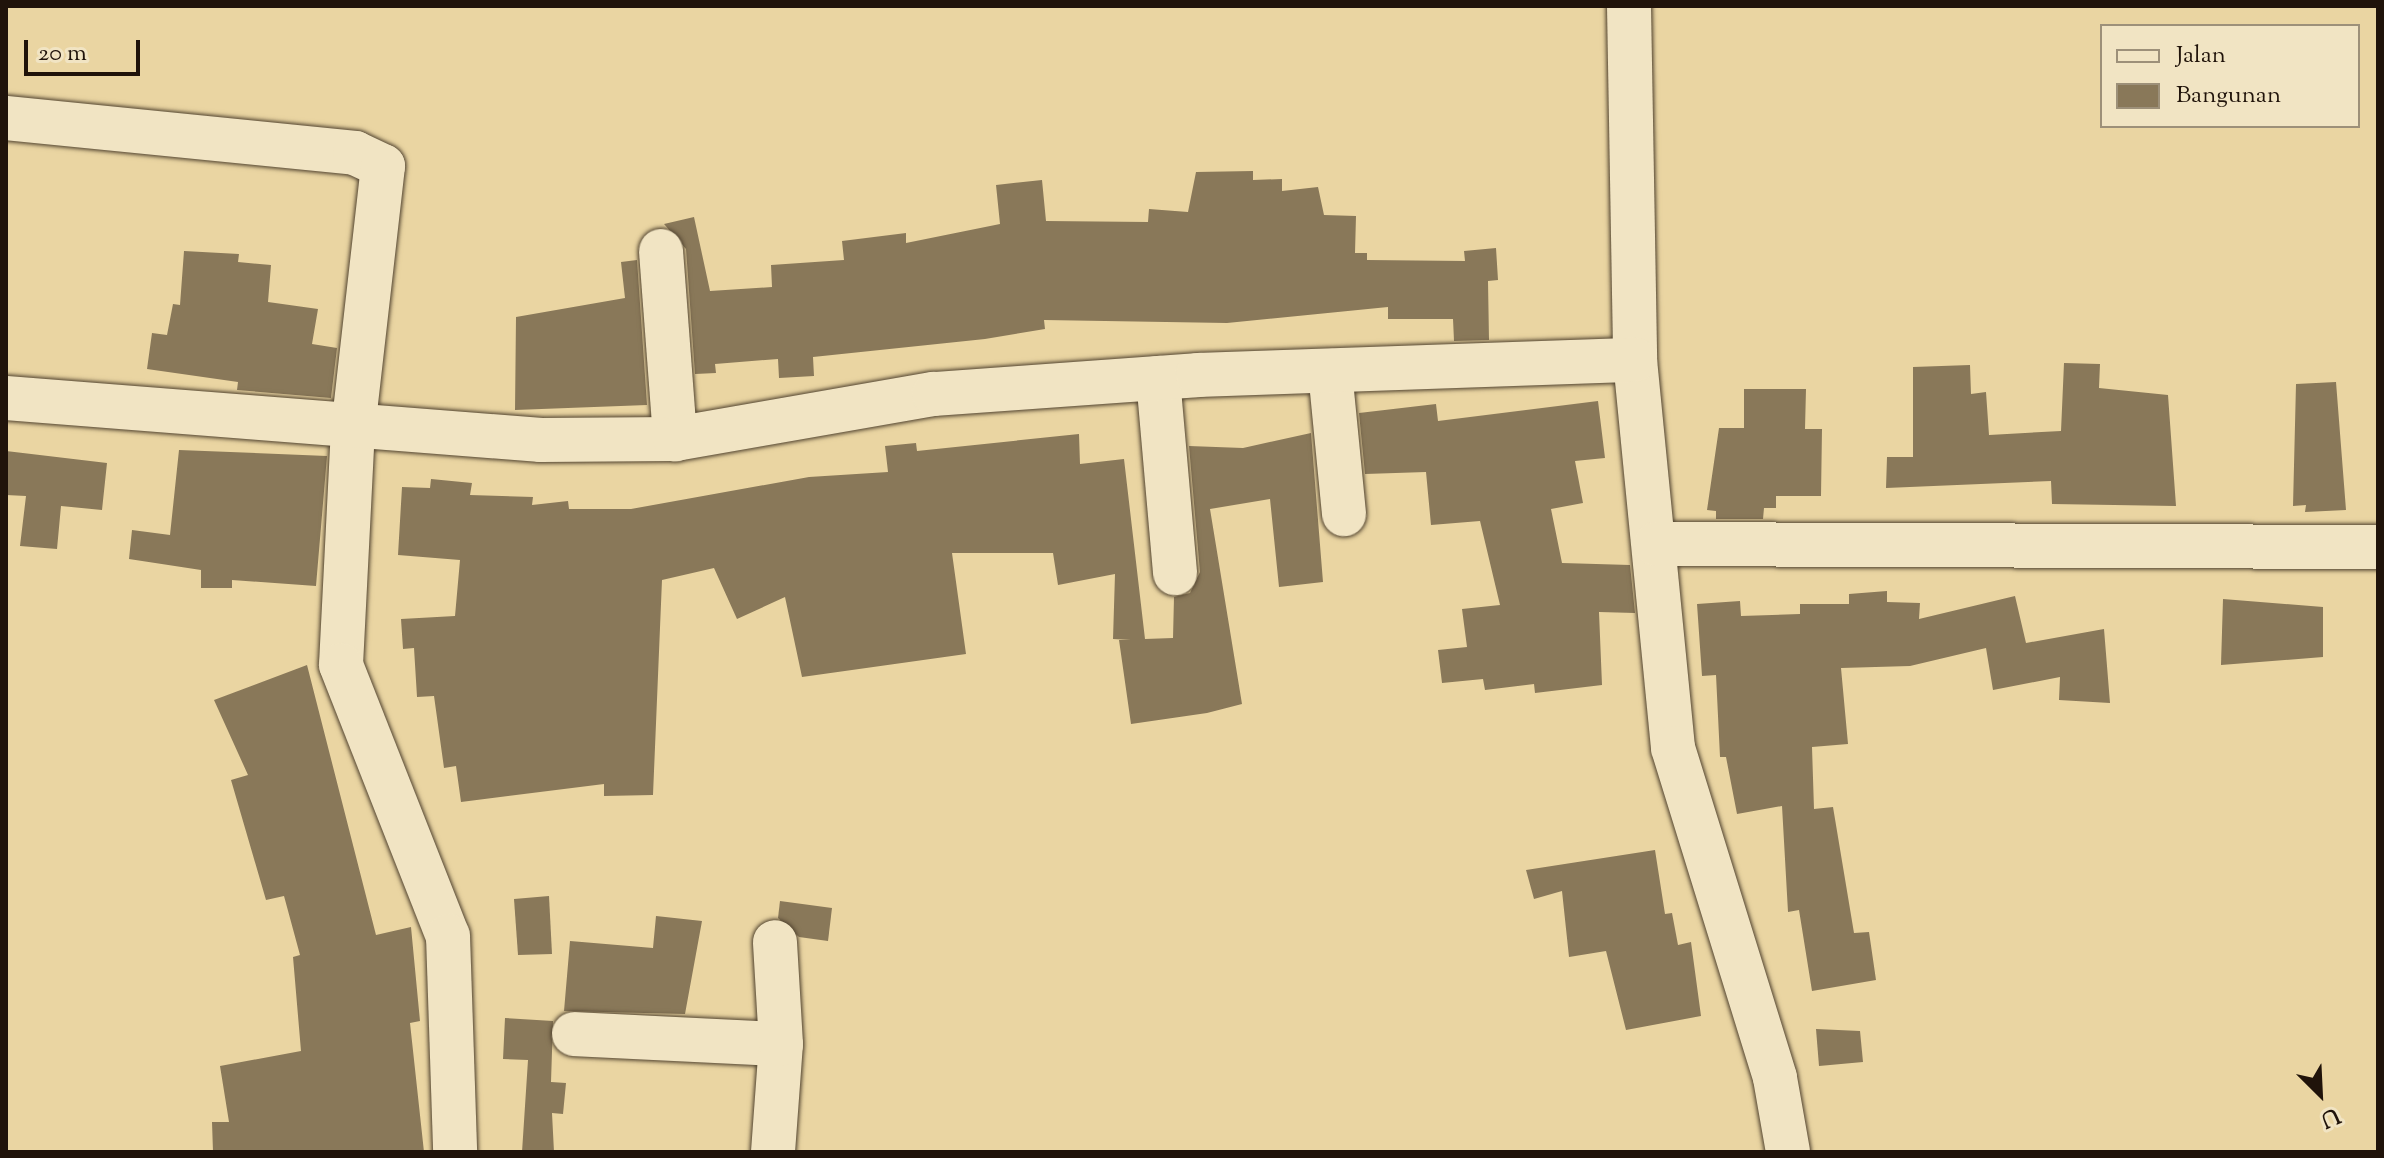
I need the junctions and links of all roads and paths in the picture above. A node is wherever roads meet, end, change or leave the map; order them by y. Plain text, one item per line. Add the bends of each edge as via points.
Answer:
1 (1629, 6) edge
2 (6, 118) edge
3 (661, 251) dead end
4 (1635, 360) junction
5 (1330, 371) junction
6 (1158, 378) junction
7 (6, 398) edge
8 (353, 428) junction
9 (675, 439) junction
10 (1344, 514) dead end
11 (1656, 544) junction
12 (2378, 547) edge
13 (1175, 573) dead end
14 (775, 942) dead end
15 (574, 1034) dead end
16 (781, 1044) junction
17 (455, 1152) edge
18 (773, 1152) edge
19 (1788, 1152) edge

1 - 4 street
2 - 8 street via 355,153 383,166
3 - 9 street
4 - 5 street
4 - 11 street
5 - 6 street
5 - 10 street
6 - 9 street via 934,394
6 - 13 street
7 - 8 street
8 - 9 street via 541,440
8 - 17 street via 341,665 448,936
11 - 12 street
11 - 19 street via 1673,748 1775,1078
14 - 16 street
15 - 16 street
16 - 18 street

